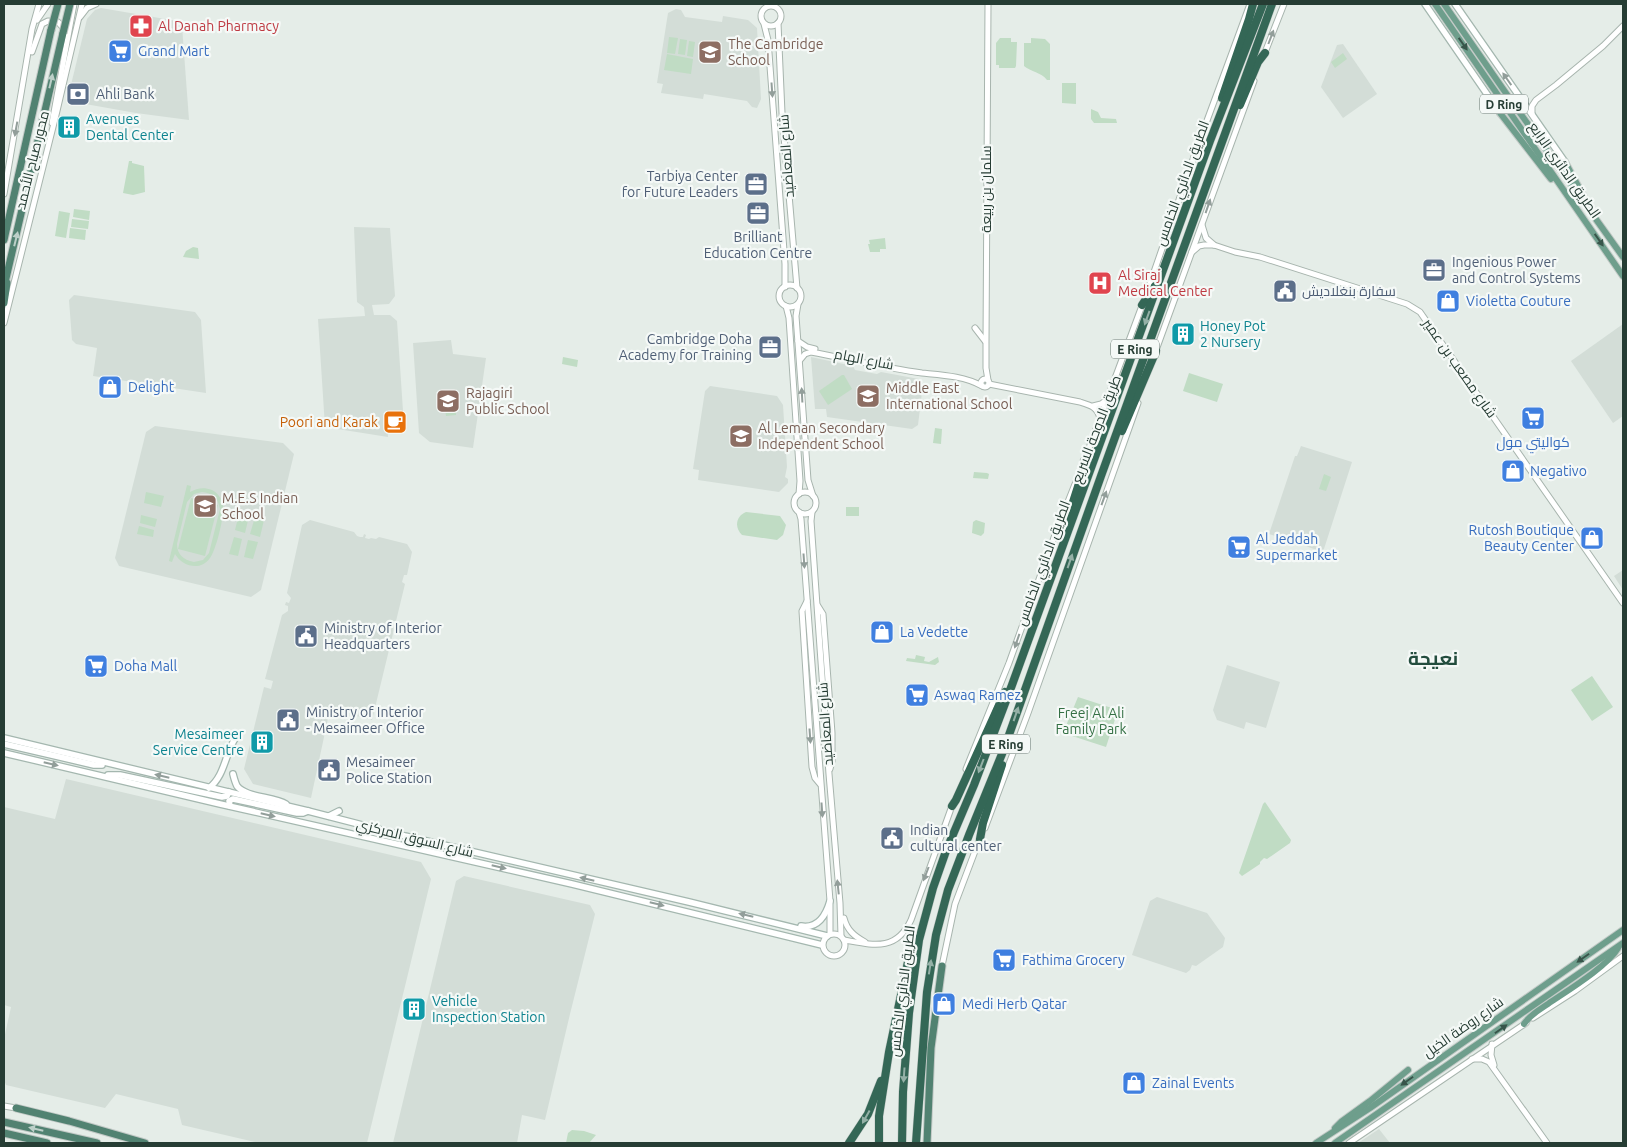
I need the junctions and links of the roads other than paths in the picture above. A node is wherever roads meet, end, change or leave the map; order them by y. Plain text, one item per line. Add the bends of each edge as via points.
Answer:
1 (36, 4) edge
2 (48, 4) edge
3 (58, 4) edge
4 (72, 4) edge
5 (82, 4) edge
6 (96, 4) edge
7 (988, 4) edge
8 (1252, 4) edge
9 (1263, 4) edge
10 (1272, 4) edge
11 (1284, 4) edge
12 (1425, 4) edge
13 (1435, 4) edge
14 (1444, 4) edge
15 (1455, 4) edge
16 (766, 5) edge
17 (776, 5) edge
18 (78, 19) junction
19 (778, 23) junction
20 (764, 24) junction
21 (1623, 26) edge
22 (32, 29) junction
23 (67, 41) junction
24 (1265, 53) junction
25 (27, 67) junction
26 (1521, 98) junction
27 (1538, 98) junction
28 (1500, 113) joint
29 (1532, 114) junction
30 (53, 128) junction
31 (1210, 141) junction
32 (1220, 144) junction
33 (1565, 162) joint
34 (4, 194) edge
35 (1574, 205) junction
36 (1597, 220) junction
37 (1202, 223) junction
38 (4, 240) edge
39 (1214, 245) junction
40 (1191, 254) junction
41 (1623, 257) edge
42 (7, 272) junction
43 (1162, 276) junction
44 (1623, 276) edge
45 (4, 286) edge
46 (785, 287) junction
47 (797, 288) junction
48 (4, 303) edge
49 (798, 304) junction
50 (1142, 305) junction
51 (786, 306) junction
52 (4, 323) edge
53 (975, 328) dead end
54 (798, 341) junction
55 (986, 343) junction
56 (1156, 351) junction
57 (800, 360) junction
58 (931, 373) junction
59 (984, 383) junction
60 (1108, 398) junction
61 (1093, 406) junction
62 (1100, 420) junction
63 (1084, 461) junction
64 (1100, 476) junction
65 (799, 494) junction
66 (813, 496) junction
67 (799, 512) junction
68 (812, 512) junction
69 (1059, 556) junction
70 (807, 601) junction
71 (1623, 603) edge
72 (806, 673) junction
73 (813, 680) junction
74 (1012, 685) junction
75 (4, 738) edge
76 (236, 738) dead end
77 (4, 744) edge
78 (1004, 749) junction
79 (4, 753) edge
80 (110, 764) junction
81 (234, 774) dead end
82 (104, 776) junction
83 (820, 784) junction
84 (209, 788) junction
85 (229, 792) junction
86 (230, 806) junction
87 (952, 806) junction
88 (290, 807) junction
89 (308, 811) junction
90 (339, 811) dead end
91 (329, 816) junction
92 (980, 839) junction
93 (830, 901) junction
94 (840, 904) junction
95 (776, 922) junction
96 (1623, 930) edge
97 (829, 935) junction
98 (843, 938) junction
99 (919, 940) junction
100 (1621, 944) edge
101 (822, 945) junction
102 (870, 945) junction
103 (1623, 956) edge
104 (942, 966) joint
105 (1524, 1024) junction
106 (1492, 1044) junction
107 (889, 1055) junction
108 (1471, 1059) junction
109 (1408, 1070) dead end
110 (1496, 1070) junction
111 (4, 1106) edge
112 (16, 1108) joint
113 (4, 1122) edge
114 (4, 1133) edge
115 (1331, 1134) junction
116 (47, 1143) edge
117 (98, 1143) edge
118 (145, 1143) edge
119 (849, 1143) edge
120 (879, 1143) edge
121 (902, 1143) edge
122 (916, 1143) edge
123 (927, 1143) edge
124 (1316, 1143) edge
125 (1335, 1143) edge
126 (1349, 1143) edge
127 (1547, 1143) edge

1 - 22 street, محور صباح الأحمد
2 - 22 street
3 - 38 highway, محور صباح الأحمد, bridge
4 - 23 street
42 -> 4 highway, محور صباح الأحمد, bridge
5 - 18 street, محور صباح الأحمد
6 - 18 street via 87,8
7 - 55 street, سلمان بن ربيعة
8 - 31 highway
8 - 50 street, طريق الدوحة السريع
9 - 31 highway, الطريق الدائري الخامس / E Ring
10 - 32 highway, الطريق الدائري الخامس / E Ring
24 -> 11 street, طريق الدوحة السريع
12 - 28 main road, D Ring
13 -> 35 main road, الطريق الدائري الرابع / D Ring
14 - 36 main road, الطريق الدائري الرابع / D Ring
26 -> 15 main road, الطريق الدائري الرابع / D Ring
16 - 17 street
16 - 20 street via 760,16
17 - 19 street via 781,15
18 - 30 street, محور صباح الأحمد
19 - 20 street via 772,26
19 - 47 street, شارع المعاضيد
20 -> 46 street, شارع المعاضيد via 768,40
21 - 27 street
22 - 25 street, محور صباح الأحمد
23 - 25 street via 60,22 45,22 40,27
23 - 30 street
24 - 32 highway
37 -> 24 street, طريق الدوحة السريع
25 -> 34 street, محور صباح الأحمد
26 - 27 street
26 - 29 main road, الطريق الدائري الرابع / D Ring
27 - 29 street via 1532,106
28 - 35 main road
29 - 33 main road, الطريق الدائري الرابع / D Ring
30 - 52 street, محور صباح الأحمد
31 - 43 highway, الطريق الدائري الخامس / E Ring
32 - 64 highway, الطريق الدائري الخامس / E Ring
33 - 36 main road
35 -> 44 main road, الطريق الدائري الرابع / D Ring
36 - 41 main road, الطريق الدائري الرابع / D Ring
37 - 39 street via 1204,234
37 - 40 street, طريق الدوحة السريع
39 - 40 street via 1204,245
39 - 71 street, شارع مصعب بن عمير via 1395,300 1420,312
40 - 56 street, طريق الدوحة السريع
42 - 45 highway, محور صباح الأحمد
42 - 48 highway
43 - 50 highway
43 -> 69 highway, الطريق الدائري الخامس / E Ring
46 - 47 street
46 - 51 street via 780,298
47 - 49 street via 801,294
49 - 51 street
49 - 54 street
50 - 60 street, طريق الدوحة السريع
51 - 65 street
53 - 55 street
54 - 57 street
54 - 58 street, شارع الهام via 811,348
55 - 59 street, سلمان بن ربيعة
56 - 64 highway
92 -> 56 street, طريق الدوحة السريع
57 - 58 street, شارع الهام via 811,352
66 -> 57 street via 808,480
58 - 59 street, شارع الهام
59 - 61 street, شارع الهام
60 - 61 street
60 - 62 street, طريق الدوحة السريع
61 - 62 street
62 - 63 street, طريق الدوحة السريع
63 - 69 highway via 1058,546
63 -> 87 street, طريق الدوحة السريع via 1010,663
78 -> 64 highway, الطريق الدائري الخامس / E Ring
65 - 66 street via 806,492
65 - 67 street via 794,502
66 - 68 street via 816,502
67 - 68 street
67 -> 70 street, شارع المعاضيد
94 -> 68 street, شارع المعاضيد
69 - 74 highway, الطريق الدائري الخامس / E Ring
70 - 72 street via 802,611
70 - 73 street, شارع المعاضيد
72 - 73 street
72 -> 83 street via 813,770
73 - 83 street, شارع المعاضيد
74 - 87 highway via 1001,700
74 -> 99 highway, الطريق الدائري الخامس / E Ring via 938,871
75 - 80 main road, شارع السوق المركزي
76 - 84 main road via 217,781
77 - 80 main road via 94,765
78 - 92 highway
122 -> 78 highway, الطريق الدائري الخامس / E Ring via 924,1015 936,935 955,872
79 -> 82 main road, شارع السوق المركزي
84 -> 80 main road, شارع السوق المركزي
81 - 88 main road via 237,785 243,790 281,800
82 - 85 main road via 120,775 222,797
82 - 86 main road, شارع السوق المركزي
83 -> 93 street, شارع المعاضيد
84 - 85 main road, شارع السوق المركزي
85 - 88 main road, شارع السوق المركزي
86 - 89 main road via 229,801 234,799 303,814
86 -> 101 main road, شارع السوق المركزي
87 -> 102 street, طريق الدوحة السريع via 905,932 892,942
88 - 89 main road, شارع السوق المركزي
89 - 91 main road, شارع السوق المركزي
90 - 91 main road
95 -> 91 main road, شارع السوق المركزي
92 - 104 street, طريق الدوحة السريع via 958,896
93 - 95 main road via 825,914 814,925 805,927
93 - 97 street, شارع المعاضيد
94 - 98 street, شارع المعاضيد
94 - 102 street via 849,930
95 - 97 main road, شارع السوق المركزي
96 -> 115 main road, شارع روضة الخيل
97 - 98 street via 836,933
97 - 101 street
98 - 101 street via 845,948 838,956 827,954
98 - 102 street, طريق الدوحة السريع
99 - 107 highway via 909,957
99 -> 121 highway, الطريق الدائري الخامس / E Ring via 909,1013
100 - 105 main road via 1608,960
125 -> 100 main road, شارع روضة الخيل
103 - 105 street
104 - 123 highway via 934,1016
105 - 106 street
106 - 108 street
106 - 110 street via 1491,1055
107 -> 119 highway via 872,1105
107 - 120 highway
108 - 110 street via 1485,1060
108 - 126 street
109 - 115 main road via 1341,1122
110 - 127 street
111 - 112 street
112 - 118 highway
117 -> 113 highway
114 - 116 highway
115 - 124 main road, شارع روضة الخيل

